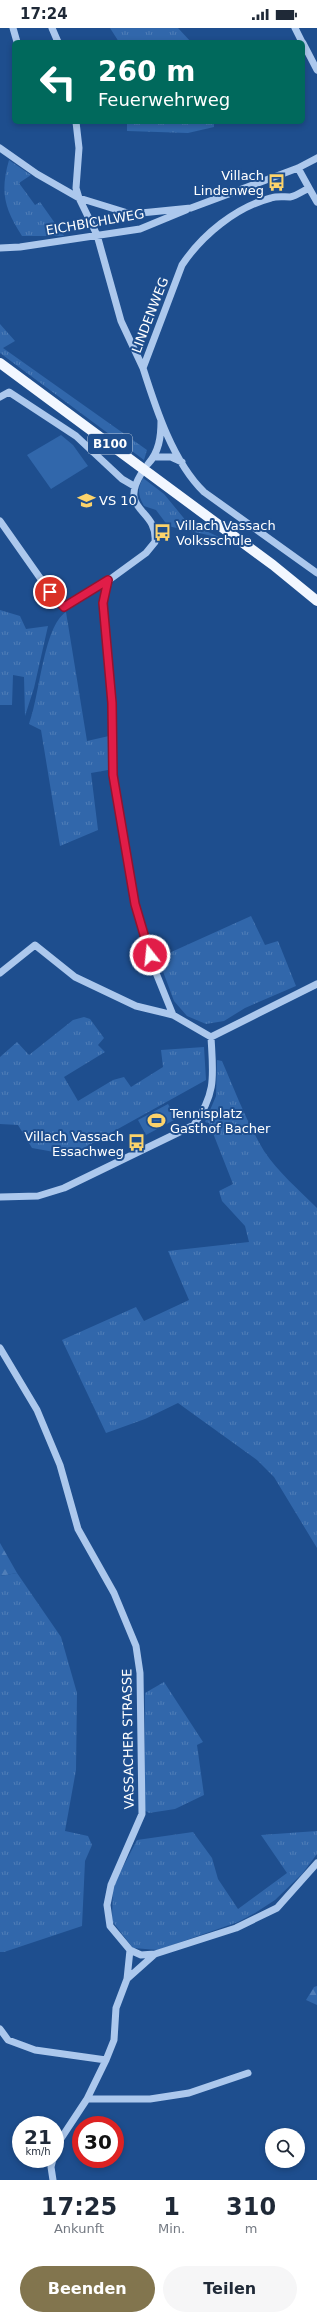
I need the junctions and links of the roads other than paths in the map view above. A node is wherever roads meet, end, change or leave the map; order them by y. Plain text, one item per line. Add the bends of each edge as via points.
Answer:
1 (13, 28) edge
2 (52, 28) edge
3 (295, 28) edge
4 (16, 40) edge
5 (57, 40) edge
6 (301, 40) edge
7 (305, 47) edge
8 (317, 70) edge
9 (76, 124) edge
10 (0, 148) edge
11 (317, 158) edge
12 (298, 168) junction
13 (309, 188) junction
14 (78, 198) junction
15 (317, 202) edge
16 (191, 208) junction
17 (96, 235) junction
18 (0, 248) edge
19 (0, 363) edge
20 (143, 368) junction
21 (0, 398) edge
22 (161, 419) junction
23 (154, 457) junction
24 (182, 462) junction
25 (148, 464) dead end
26 (141, 474) dead end
27 (134, 486) junction
28 (0, 521) edge
29 (317, 574) edge
30 (108, 580) junction
31 (299, 585) junction
32 (317, 590) edge
33 (317, 601) edge
34 (0, 972) edge
35 (317, 984) edge
36 (173, 1015) junction
37 (211, 1037) junction
38 (0, 1197) edge
39 (0, 1348) edge
40 (317, 1863) edge
41 (130, 1950) junction
42 (155, 1954) junction
43 (127, 1979) junction
44 (0, 2029) edge
45 (106, 2060) junction
46 (248, 2074) dead end
47 (87, 2099) junction
48 (64, 2134) edge
49 (51, 2168) edge
50 (52, 2180) edge

1 - 4 street
2 - 5 street
3 - 6 street
7 - 8 street
9 - 14 street via 79,148 76,188
10 - 14 street
11 - 12 street
12 - 13 street
12 - 16 street
13 - 15 street
13 - 20 street, LINDENWEG via 291,197 273,197 252,205 204,237 182,265
14 - 16 street via 131,214
14 - 17 street
16 - 17 street, EICHBICHLWEG via 140,228
17 - 18 street, EICHBICHLWEG
17 - 20 street via 121,321
19 - 31 main road, B100
20 - 22 street, LINDENWEG
21 - 27 street via 10,392 57,422 122,479
22 - 23 street via 161,432
22 - 24 street, LINDENWEG
23 - 24 street via 171,457
23 - 25 street
24 - 29 street, LINDENWEG via 190,478 204,492
26 - 27 street
27 - 30 street via 134,502 154,527 155,542 146,553
28 - 30 street via 50,592 64,607
30 - 36 street via 103,603 112,703 113,775 135,904 154,968
31 - 32 main road
31 - 33 main road, B100
34 - 36 street via 35,945 75,977 136,1006
35 - 37 street
36 - 37 street
37 - 38 street via 213,1086 205,1109 194,1125 64,1188 38,1196
39 - 41 street, VASSACHER STRASSE via 38,1410 60,1465 78,1529 114,1593 136,1646 140,1673 142,1814 112,1885 107,1904 110,1926
40 - 42 street via 277,1908 236,1928
41 - 42 street via 141,1955
41 - 43 street
42 - 43 street
43 - 45 street via 116,2008 114,2040
44 - 45 street via 8,2040 34,2050
45 - 47 street
46 - 47 street via 189,2093 150,2099
47 - 48 street
49 - 50 street

